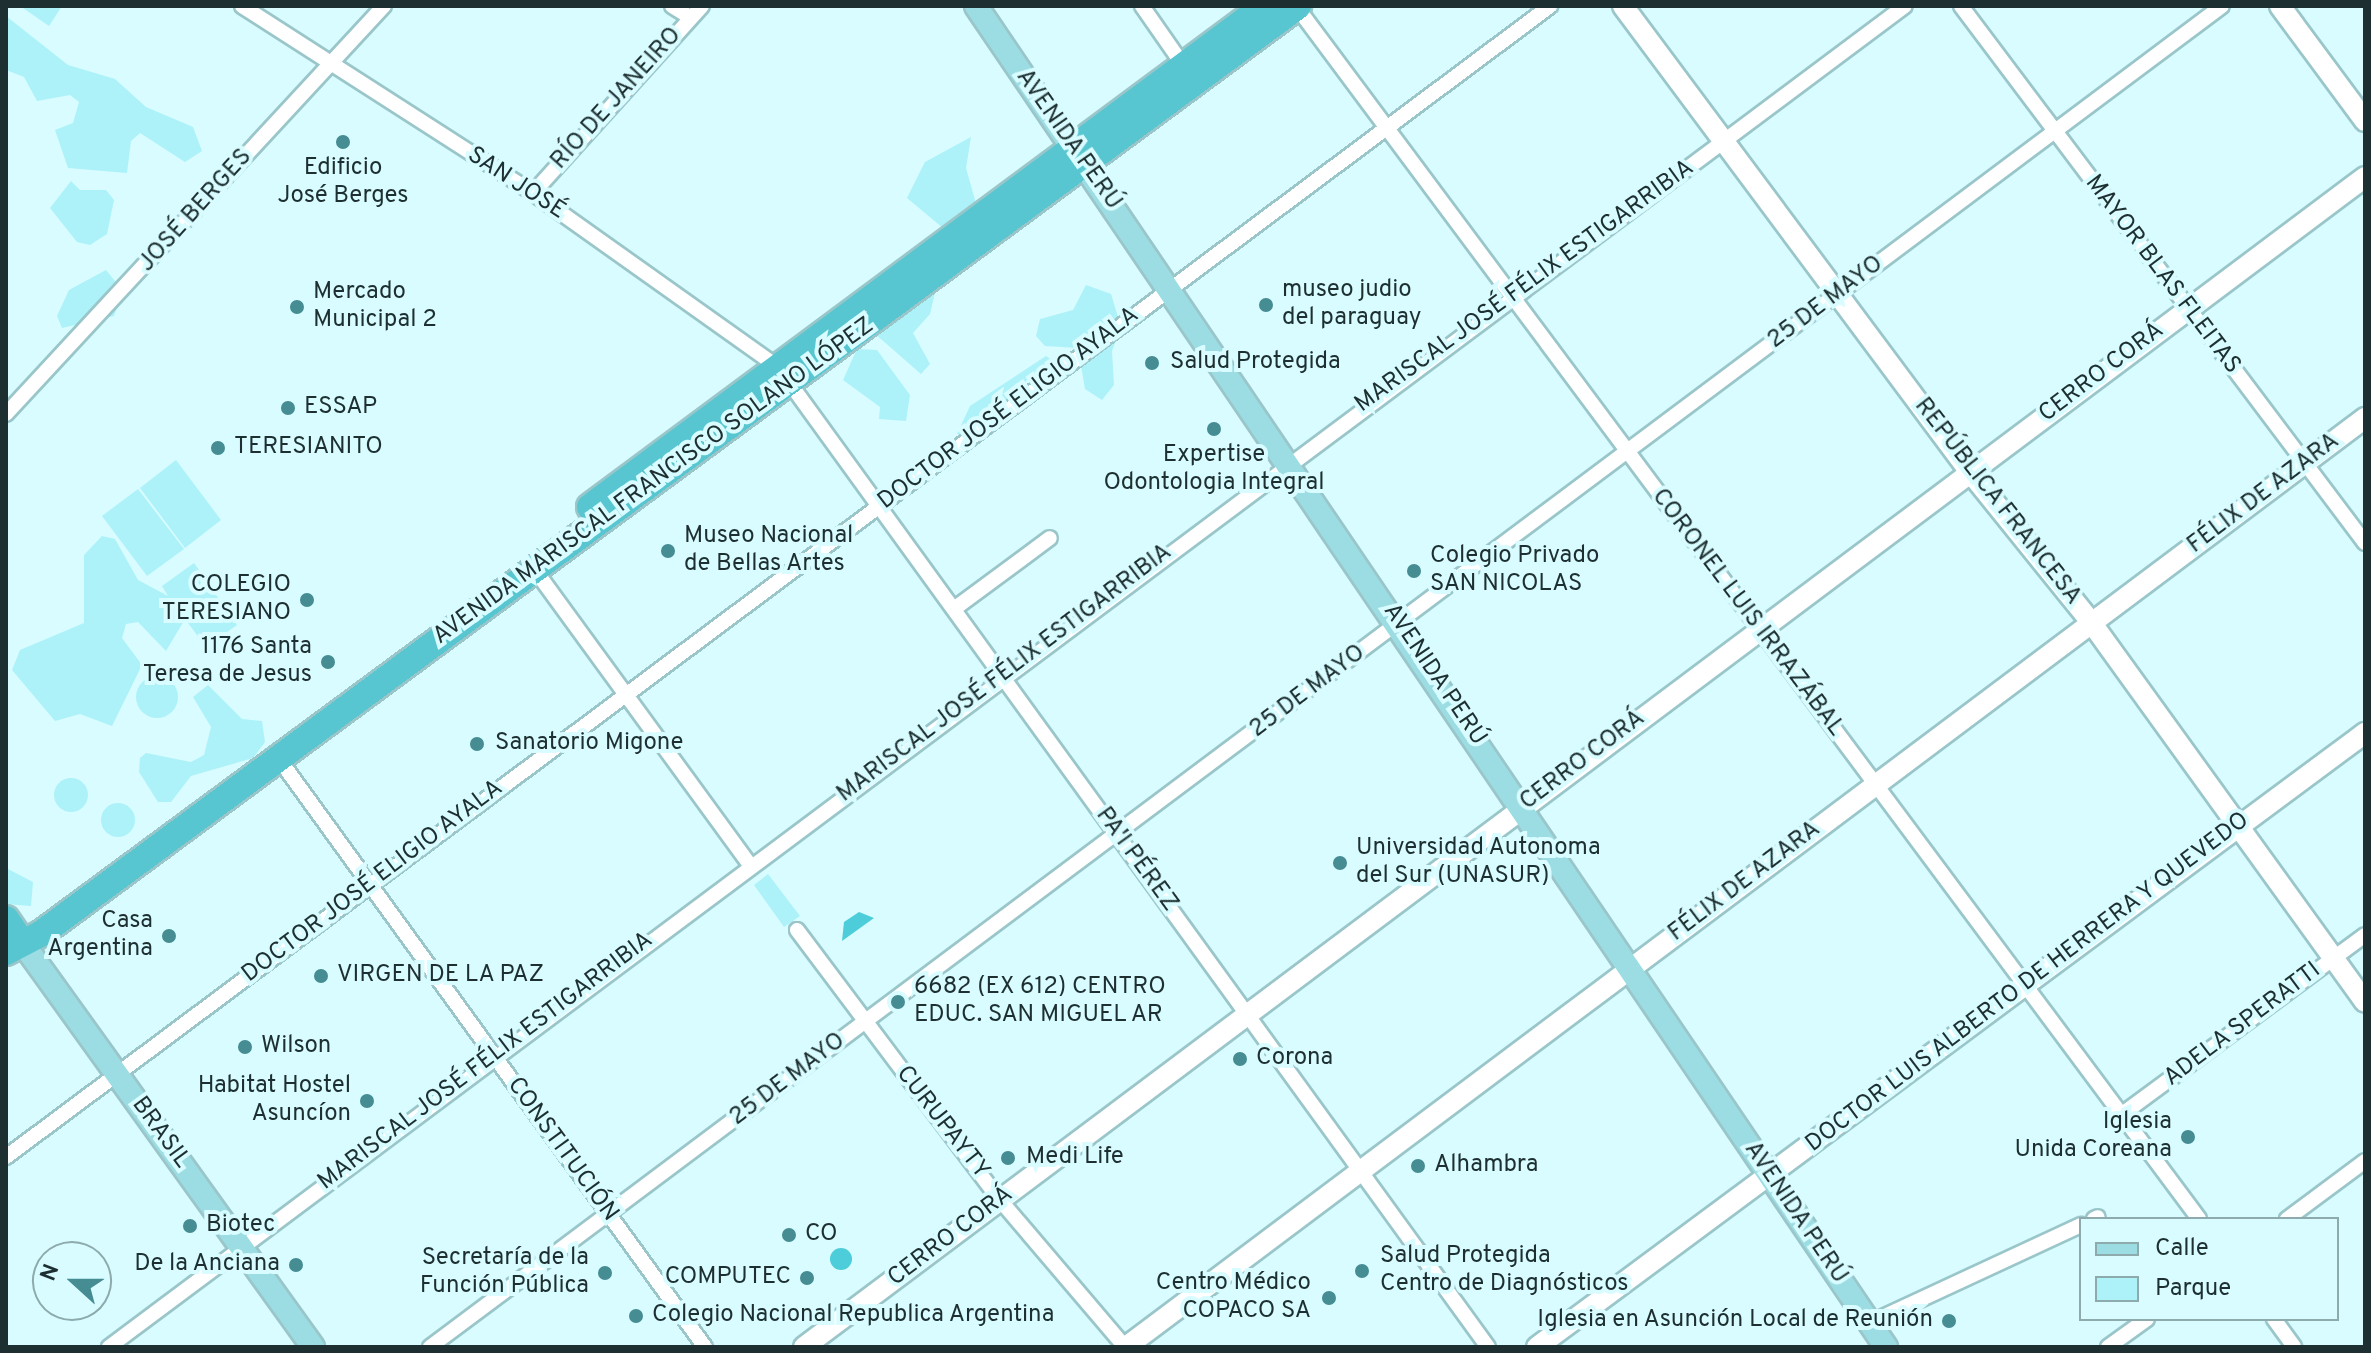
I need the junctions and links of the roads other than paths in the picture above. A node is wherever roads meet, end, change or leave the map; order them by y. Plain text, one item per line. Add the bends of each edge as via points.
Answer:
1 (242, 6) edge
2 (384, 6) edge
3 (672, 6) edge
4 (702, 6) edge
5 (976, 6) edge
6 (1142, 6) edge
7 (1297, 6) edge
8 (1550, 6) edge
9 (1623, 6) edge
10 (1905, 6) edge
11 (1961, 6) edge
12 (2222, 6) edge
13 (2280, 6) edge
14 (1262, 8) edge
15 (691, 18) junction
16 (329, 66) junction
17 (1189, 73) junction
18 (2365, 121) edge
19 (1387, 128) junction
20 (2054, 132) junction
21 (1723, 140) junction
22 (1084, 151) junction
23 (1057, 172) junction
24 (2365, 177) edge
25 (533, 193) junction
26 (939, 272) junction
27 (1171, 288) junction
28 (1838, 295) junction
29 (1512, 296) junction
30 (2186, 310) junction
31 (784, 374) junction
32 (6, 414) edge
33 (2365, 418) edge
34 (1628, 452) junction
35 (1291, 460) junction
36 (2306, 463) junction
37 (1970, 472) junction
38 (879, 505) junction
39 (1050, 538) dead end
40 (2365, 543) edge
41 (535, 570) junction
42 (954, 609) junction
43 (2091, 622) junction
44 (1400, 623) junction
45 (1759, 629) junction
46 (368, 673) junction
47 (1003, 677) junction
48 (625, 695) junction
49 (2365, 733) edge
50 (279, 759) junction
51 (1876, 785) junction
52 (1522, 806) junction
53 (2238, 827) junction
54 (1117, 835) junction
55 (749, 864) junction
56 (370, 885) junction
57 (797, 930) dead end
58 (2365, 935) edge
59 (15, 939) edge
60 (2333, 958) junction
61 (1629, 969) junction
62 (2025, 985) junction
63 (2365, 1002) edge
64 (1248, 1016) junction
65 (865, 1023) junction
66 (495, 1058) junction
67 (117, 1073) junction
68 (2121, 1115) junction
69 (6, 1157) edge
70 (2365, 1161) edge
71 (1360, 1171) junction
72 (1770, 1176) junction
73 (1000, 1200) junction
74 (608, 1214) junction
75 (2198, 1217) edge
76 (2290, 1217) edge
77 (2079, 1226) edge
78 (241, 1246) junction
79 (2144, 1321) edge
80 (2275, 1321) edge
81 (1870, 1323) junction
82 (109, 1347) edge
83 (313, 1347) edge
84 (430, 1347) edge
85 (705, 1347) edge
86 (804, 1347) edge
87 (1126, 1347) edge
88 (1488, 1347) edge
89 (1537, 1347) edge
90 (1886, 1347) edge
91 (2108, 1347) edge
92 (2294, 1347) edge

1 - 16 street, SAN JOSÉ
2 - 16 street, JOSÉ BERGES
3 - 15 street
4 - 15 street, RÍO DE JANEIRO
5 - 22 main road, AVENIDA PERÚ
6 - 17 street
7 - 17 highway
7 - 19 street, CORONEL LUIS IRRAZÁBAL
8 - 19 street, DOCTOR JOSÉ ELIGIO AYALA
9 - 21 street, REPÚBLICA FRANCESA
10 - 21 street, MARISCAL JOSÉ FÉLIX ESTIGARRIBIA
11 - 20 street, MAYOR BLAS FLEITAS
12 - 20 street, 25 DE MAYO
13 - 18 street
14 - 17 highway
15 - 25 street, RÍO DE JANEIRO
16 - 25 street, SAN JOSÉ
16 - 32 street, JOSÉ BERGES
17 - 22 highway
19 - 27 street, DOCTOR JOSÉ ELIGIO AYALA
19 - 29 street, CORONEL LUIS IRRAZÁBAL
20 - 28 street, 25 DE MAYO
20 - 30 street, MAYOR BLAS FLEITAS
21 - 28 street, REPÚBLICA FRANCESA
21 - 29 street, MARISCAL JOSÉ FÉLIX ESTIGARRIBIA
22 - 23 highway, AVENIDA MARISCAL FRANCISCO SOLANO LÓPEZ
22 - 23 highway
22 - 26 highway
22 - 27 main road, AVENIDA PERÚ
23 - 26 highway, AVENIDA MARISCAL FRANCISCO SOLANO LÓPEZ
23 - 31 highway, AVENIDA MARISCAL FRANCISCO SOLANO LÓPEZ
24 - 30 street, CERRO CORÁ
25 - 31 street, SAN JOSÉ
26 - 31 highway, AVENIDA MARISCAL FRANCISCO SOLANO LÓPEZ
27 - 35 main road, AVENIDA PERÚ
27 - 38 street, DOCTOR JOSÉ ELIGIO AYALA
28 - 34 street, 25 DE MAYO
28 - 37 street, REPÚBLICA FRANCESA
29 - 34 street, CORONEL LUIS IRRAZÁBAL
29 - 35 street, MARISCAL JOSÉ FÉLIX ESTIGARRIBIA
30 - 36 street, MAYOR BLAS FLEITAS
30 - 37 street, CERRO CORÁ
31 - 38 street, PA'I PÉREZ
31 - 41 highway, AVENIDA MARISCAL FRANCISCO SOLANO LÓPEZ
31 - 46 highway, AVENIDA MARISCAL FRANCISCO SOLANO LÓPEZ
33 - 36 street, FÉLIX DE AZARA
34 - 44 street, 25 DE MAYO
34 - 45 street, CORONEL LUIS IRRAZÁBAL
35 - 44 main road, AVENIDA PERÚ
35 - 47 street, MARISCAL JOSÉ FÉLIX ESTIGARRIBIA
36 - 40 street, MAYOR BLAS FLEITAS
36 - 43 street, FÉLIX DE AZARA
37 - 43 street, REPÚBLICA FRANCESA
37 - 45 street, CERRO CORÁ
38 - 42 street, PA'I PÉREZ
38 - 48 street, DOCTOR JOSÉ ELIGIO AYALA
39 - 42 street
41 - 48 street
41 - 50 highway, AVENIDA MARISCAL FRANCISCO SOLANO LÓPEZ
42 - 47 street, PA'I PÉREZ
43 - 51 street, FÉLIX DE AZARA
43 - 53 street, REPÚBLICA FRANCESA
44 - 52 main road, AVENIDA PERÚ
44 - 54 street, 25 DE MAYO
45 - 51 street, CORONEL LUIS IRRAZÁBAL
45 - 52 street, CERRO CORÁ
46 - 50 highway via 293,736
46 - 59 highway, AVENIDA MARISCAL FRANCISCO SOLANO LÓPEZ
47 - 54 street, PA'I PÉREZ
47 - 55 street, MARISCAL JOSÉ FÉLIX ESTIGARRIBIA
48 - 55 street
48 - 56 street, DOCTOR JOSÉ ELIGIO AYALA
49 - 53 street, DOCTOR LUIS ALBERTO DE HERRERA Y QUEVEDO
50 - 56 street, CONSTITUCIÓN
50 - 59 highway, AVENIDA MARISCAL FRANCISCO SOLANO LÓPEZ via 38,936
51 - 61 street, FÉLIX DE AZARA
51 - 62 street, CORONEL LUIS IRRAZÁBAL
52 - 61 main road, AVENIDA PERÚ
52 - 64 street, CERRO CORÁ
53 - 60 street, REPÚBLICA FRANCESA
53 - 62 street, DOCTOR LUIS ALBERTO DE HERRERA Y QUEVEDO
54 - 64 street, PA'I PÉREZ
54 - 65 street, 25 DE MAYO
55 - 66 street, MARISCAL JOSÉ FÉLIX ESTIGARRIBIA
56 - 66 street, CONSTITUCIÓN
56 - 67 street, DOCTOR JOSÉ ELIGIO AYALA
57 - 65 street, CURUPAYTY
58 - 60 street, ADELA SPERATTI
59 - 67 main road, BRASIL
60 - 63 street, REPÚBLICA FRANCESA
60 - 68 street, ADELA SPERATTI
61 - 71 street, FÉLIX DE AZARA
61 - 72 main road, AVENIDA PERÚ
62 - 68 street, CORONEL LUIS IRRAZÁBAL
62 - 72 street, DOCTOR LUIS ALBERTO DE HERRERA Y QUEVEDO
64 - 71 street, PA'I PÉREZ
64 - 73 street, CERRO CORÁ
65 - 73 street, CURUPAYTY
65 - 74 street, 25 DE MAYO
66 - 74 street, CONSTITUCIÓN
66 - 78 street, MARISCAL JOSÉ FÉLIX ESTIGARRIBIA
67 - 69 street, DOCTOR JOSÉ ELIGIO AYALA
67 - 78 main road, BRASIL
68 - 75 street, CORONEL LUIS IRRAZÁBAL
70 - 76 street
71 - 87 street, FÉLIX DE AZARA
71 - 88 street, PA'I PÉREZ
72 - 81 main road, AVENIDA PERÚ
72 - 89 street, DOCTOR LUIS ALBERTO DE HERRERA Y QUEVEDO
73 - 86 street, CERRO CORÁ
73 - 87 street, CURUPAYTY
74 - 84 street, 25 DE MAYO
74 - 85 street, CONSTITUCIÓN
77 - 81 street
78 - 82 street, MARISCAL JOSÉ FÉLIX ESTIGARRIBIA
78 - 83 main road, BRASIL
79 - 91 street
80 - 92 street
81 - 90 main road, AVENIDA PERÚ

